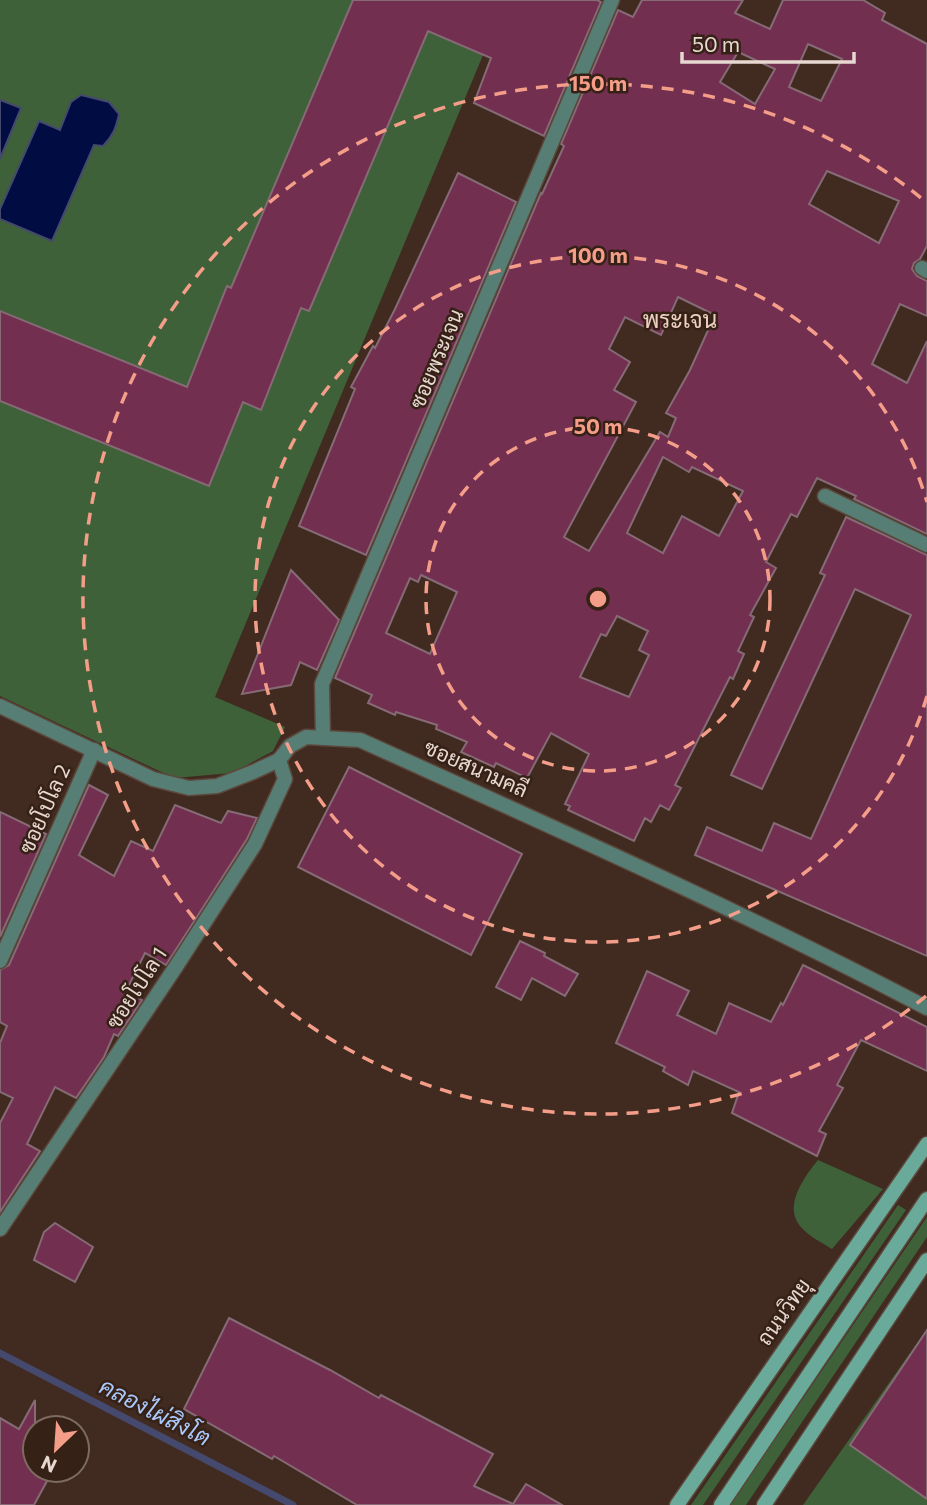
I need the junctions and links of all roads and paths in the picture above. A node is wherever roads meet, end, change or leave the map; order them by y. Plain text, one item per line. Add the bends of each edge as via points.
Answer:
1 (612, 0) edge
2 (825, 496) dead end
3 (927, 545) edge
4 (0, 706) edge
5 (323, 738) junction
6 (94, 750) junction
7 (279, 760) junction
8 (0, 961) edge
9 (927, 1007) edge
10 (924, 1153) edge
11 (927, 1199) edge
12 (0, 1229) edge
13 (927, 1261) edge
14 (677, 1505) edge
15 (721, 1505) edge
16 (764, 1505) edge

1 - 5 street, ซอยพระเจน via 322,684
2 - 3 street
4 - 6 street, ซอยสนามคลี
5 - 7 street, ซอยสนามคลี via 306,737 290,746
5 - 9 street, ซอยสนามคลี via 360,740 687,889
6 - 7 street, ซอยสนามคลี via 153,779 189,788 217,786
6 - 8 street, ซอยโปโล 2
7 - 12 street, ซอยโปโล 1 via 285,779 255,844
10 - 14 main road, ถนนวิทยุ
11 - 15 main road
13 - 16 main road

